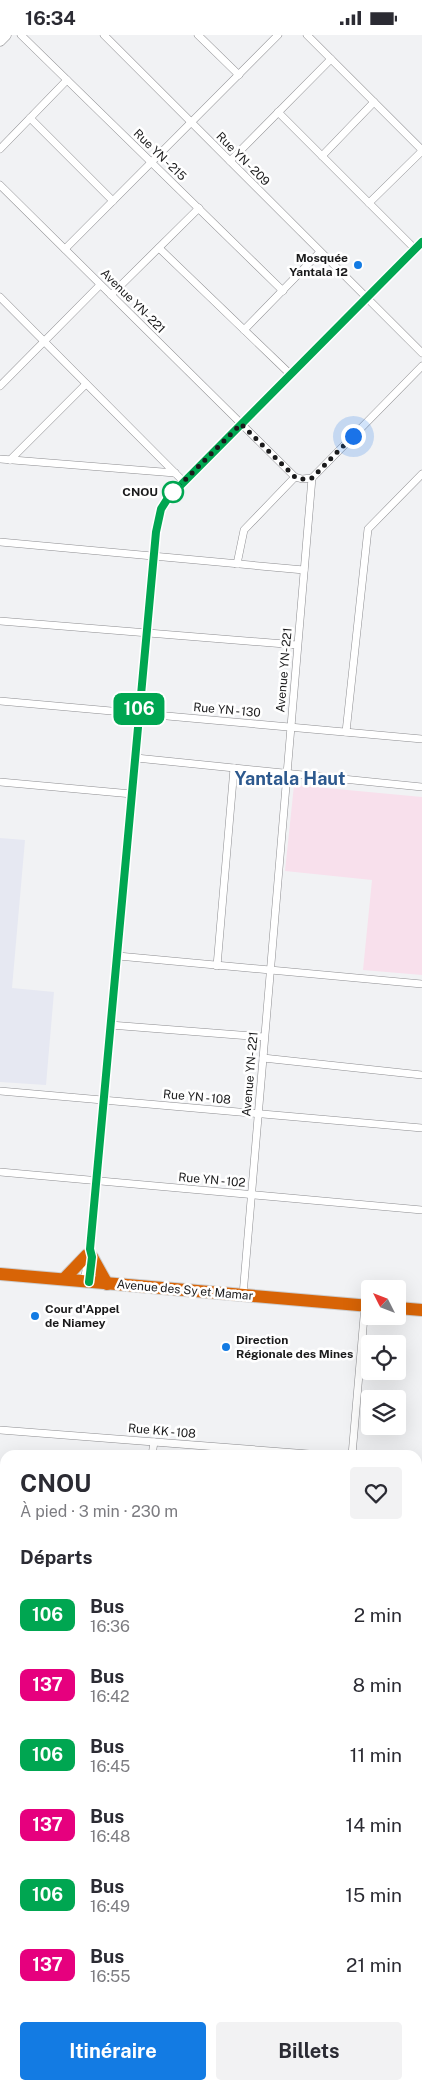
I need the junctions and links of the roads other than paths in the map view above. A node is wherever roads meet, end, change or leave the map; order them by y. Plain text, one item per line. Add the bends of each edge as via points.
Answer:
1 (6, 35) edge
2 (22, 35) edge
3 (198, 35) edge
4 (278, 35) edge
5 (307, 35) edge
6 (108, 36) edge
7 (0, 41) edge
8 (331, 59) junction
9 (239, 75) junction
10 (67, 80) junction
11 (374, 102) junction
12 (278, 112) junction
13 (30, 118) junction
14 (191, 122) junction
15 (0, 149) edge
16 (422, 151) edge
17 (322, 156) junction
18 (230, 161) junction
19 (151, 162) junction
20 (0, 185) edge
21 (113, 201) junction
22 (369, 203) junction
23 (199, 208) junction
24 (422, 242) edge
25 (159, 248) junction
26 (65, 249) junction
27 (415, 249) junction
28 (320, 252) junction
29 (100, 285) junction
30 (282, 291) junction
31 (112, 295) junction
32 (0, 297) edge
33 (366, 298) junction
34 (244, 330) junction
35 (43, 341) junction
36 (422, 353) edge
37 (422, 365) edge
38 (290, 374) junction
39 (86, 384) junction
40 (0, 386) edge
41 (241, 424) junction
42 (0, 459) edge
43 (10, 460) junction
44 (175, 473) junction
45 (422, 474) edge
46 (295, 477) junction
47 (312, 478) junction
48 (184, 482) junction
49 (0, 542) edge
50 (154, 557) junction
51 (237, 564) junction
52 (304, 570) junction
53 (0, 621) edge
54 (147, 633) junction
55 (298, 645) junction
56 (0, 701) edge
57 (138, 713) junction
58 (291, 727) junction
59 (346, 732) junction
60 (422, 736) edge
61 (136, 758) junction
62 (234, 768) junction
63 (287, 773) junction
64 (0, 783) edge
65 (422, 787) edge
66 (132, 794) junction
67 (118, 956) junction
68 (216, 965) junction
69 (270, 970) junction
70 (422, 984) edge
71 (110, 1025) junction
72 (264, 1037) junction
73 (262, 1058) junction
74 (422, 1075) edge
75 (0, 1091) edge
76 (103, 1100) junction
77 (258, 1114) junction
78 (422, 1128) edge
79 (0, 1172) edge
80 (96, 1181) junction
81 (251, 1194) junction
82 (422, 1210) edge
83 (89, 1254) junction
84 (0, 1274) edge
85 (64, 1279) junction
86 (86, 1281) junction
87 (106, 1284) junction
88 (243, 1295) junction
89 (361, 1304) edge
90 (406, 1309) edge
91 (422, 1311) edge
92 (366, 1325) edge
93 (0, 1430) edge
94 (154, 1442) junction
95 (153, 1450) edge
96 (219, 1450) edge
97 (353, 1450) edge

1 - 7 main road
2 - 10 street, Rue YN - 215
3 - 9 street
4 - 9 street
5 - 8 street
6 - 14 street, Rue YN - 209
8 - 11 street
8 - 12 street
9 - 14 street
10 - 13 street
10 - 19 street, Rue YN - 215
11 - 16 street
11 - 17 street
12 - 17 street
12 - 18 street
13 - 15 street
13 - 21 street
14 - 18 street, Rue YN - 209
14 - 19 street
16 - 22 street
17 - 22 street
18 - 28 street, Rue YN - 209
19 - 21 street
19 - 23 street, Rue YN - 215
20 - 26 street, Avenue YN- 221
21 - 26 street
22 - 27 street
23 - 25 street
23 - 30 street, Rue YN - 215
24 - 27 street
25 - 31 street
25 - 34 street
26 - 29 street, Avenue YN- 221
27 - 33 street
28 - 30 street
28 - 33 street, Rue YN - 209
29 - 31 street, Avenue YN- 221
29 - 35 street
30 - 34 street
31 - 41 street, Avenue YN- 221
32 - 35 street
33 - 36 street, Rue YN - 209
33 - 38 street
34 - 38 street
35 - 39 street
35 - 40 street
37 - 47 street
38 - 41 street
39 - 43 street
39 - 44 street
41 - 46 street, Avenue YN- 221
41 - 48 street
42 - 43 street
43 - 44 street
44 - 48 street
45 - 59 street via 368,529
46 - 47 street
46 - 51 street via 244,530
47 - 52 street, Avenue YN- 221
48 - 50 street via 161,509
49 - 50 street
50 - 51 street
50 - 54 street
51 - 52 street
52 - 55 street, Avenue YN- 221
53 - 54 street
54 - 55 street
54 - 57 street
55 - 58 street, Avenue YN- 221
56 - 57 street, Rue YN - 130
57 - 58 street, Rue YN - 130
57 - 61 street
58 - 59 street, Rue YN - 130
58 - 63 street, Avenue YN- 221
59 - 60 street, Rue YN - 130
61 - 62 street
61 - 66 street
62 - 63 street
62 - 68 street
63 - 65 street
63 - 69 street, Avenue YN- 221
64 - 66 street
66 - 67 street
67 - 68 street
67 - 71 street
68 - 69 street
69 - 70 street
69 - 72 street, Avenue YN- 221
71 - 72 street
71 - 76 street
72 - 73 street, Avenue YN- 221
73 - 74 street
73 - 77 street, Avenue YN- 221
75 - 76 street, Rue YN - 108
76 - 77 street, Rue YN - 108
76 - 80 street
77 - 78 street, Rue YN - 108
77 - 81 street, Avenue YN- 221
79 - 80 street, Rue YN - 102
80 - 81 street, Rue YN - 102
80 - 83 street
81 - 82 street, Rue YN - 102
81 - 88 street, Avenue YN- 221
83 - 85 highway
83 - 86 street
83 - 87 highway
84 - 85 highway, Avenue des Sy et Mamar
85 - 86 highway, Avenue des Sy et Mamar
86 - 87 highway, Avenue des Sy et Mamar
87 - 88 highway, Avenue des Sy et Mamar
88 - 89 highway, Avenue des Sy et Mamar
90 - 91 highway
92 - 97 street
93 - 94 street, Rue KK - 108
94 - 95 street
94 - 96 street, Rue KK - 108

